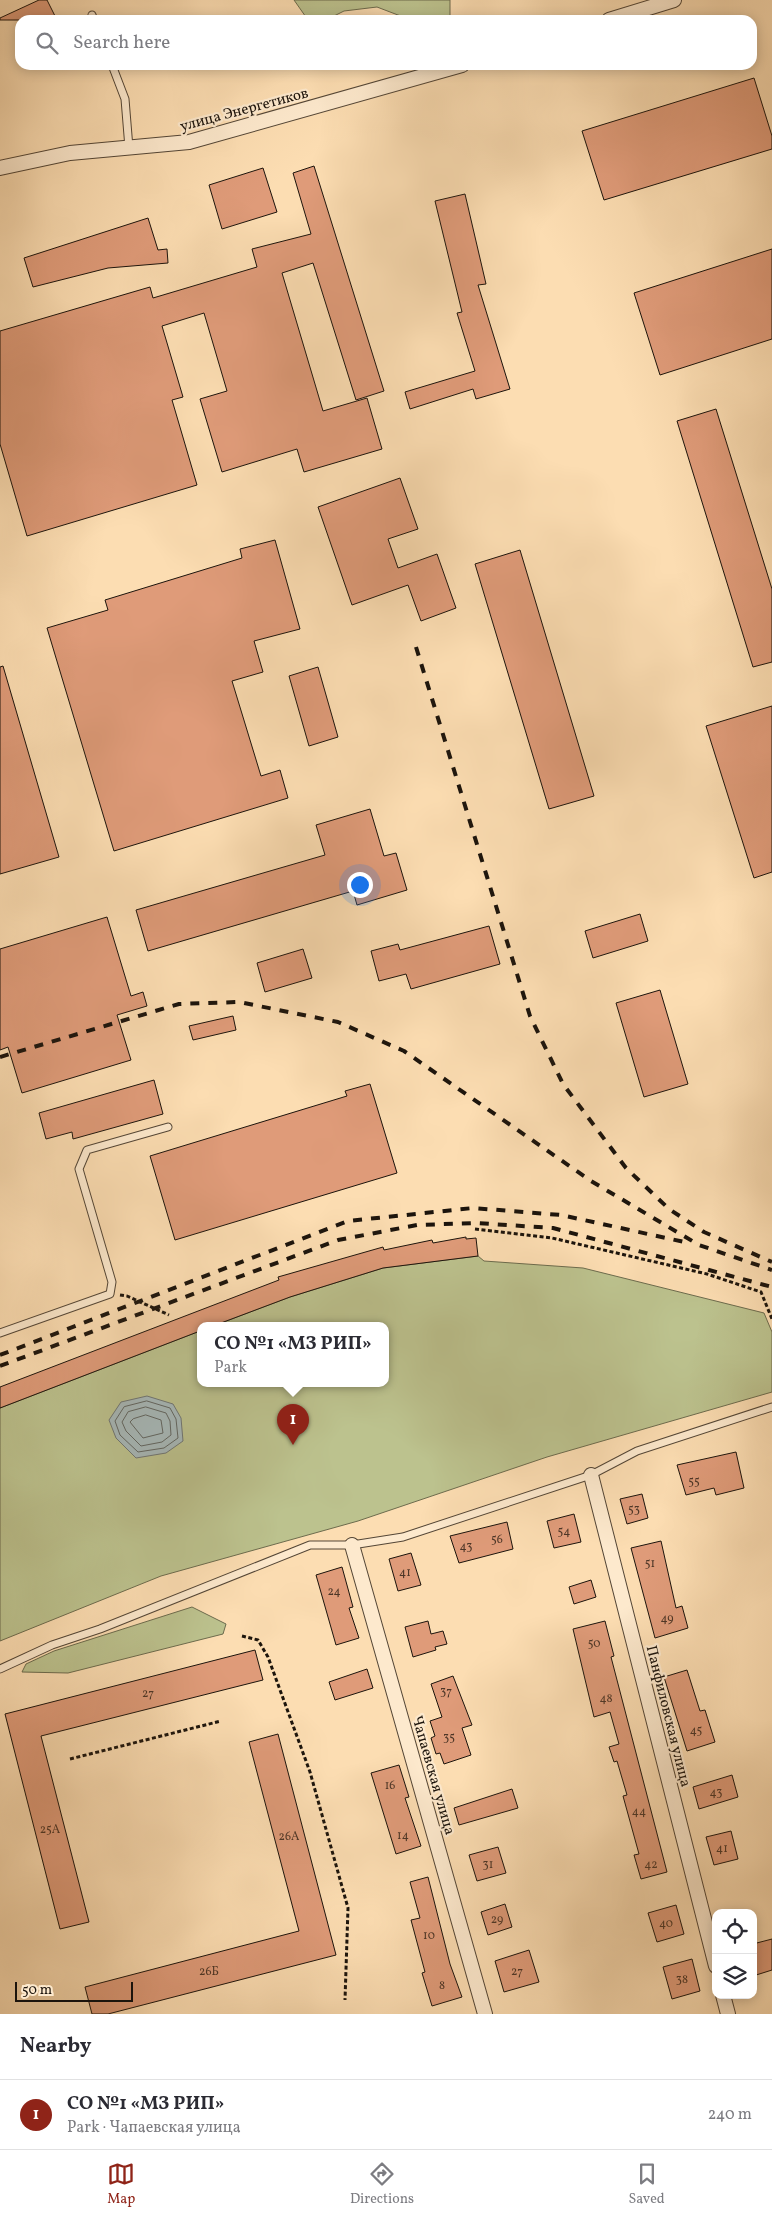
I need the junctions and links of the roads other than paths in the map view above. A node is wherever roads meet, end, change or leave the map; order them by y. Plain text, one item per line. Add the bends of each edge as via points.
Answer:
1 (674, 0) edge
2 (653, 3) edge
3 (622, 15) edge
4 (114, 70) edge
5 (444, 70) edge
6 (130, 148) junction
7 (0, 168) edge
8 (168, 1127) dead end
9 (0, 1333) edge
10 (772, 1407) edge
11 (591, 1475) junction
12 (352, 1545) junction
13 (0, 1669) edge
14 (713, 1954) edge
15 (724, 1999) edge
16 (485, 2014) edge
17 (728, 2014) edge

1 - 2 street
2 - 3 street
4 - 6 lane via 125,99
5 - 6 street, улица Энергетиков via 188,142
6 - 7 street, улица Энергетиков via 70,153
8 - 9 lane via 87,1150 79,1169 112,1282 110,1294
10 - 11 lane via 637,1451
11 - 12 lane via 404,1537
11 - 14 street, Панфиловская улица
12 - 13 lane via 310,1545 100,1629 52,1644
12 - 16 street, Чапаевская улица
15 - 17 street

